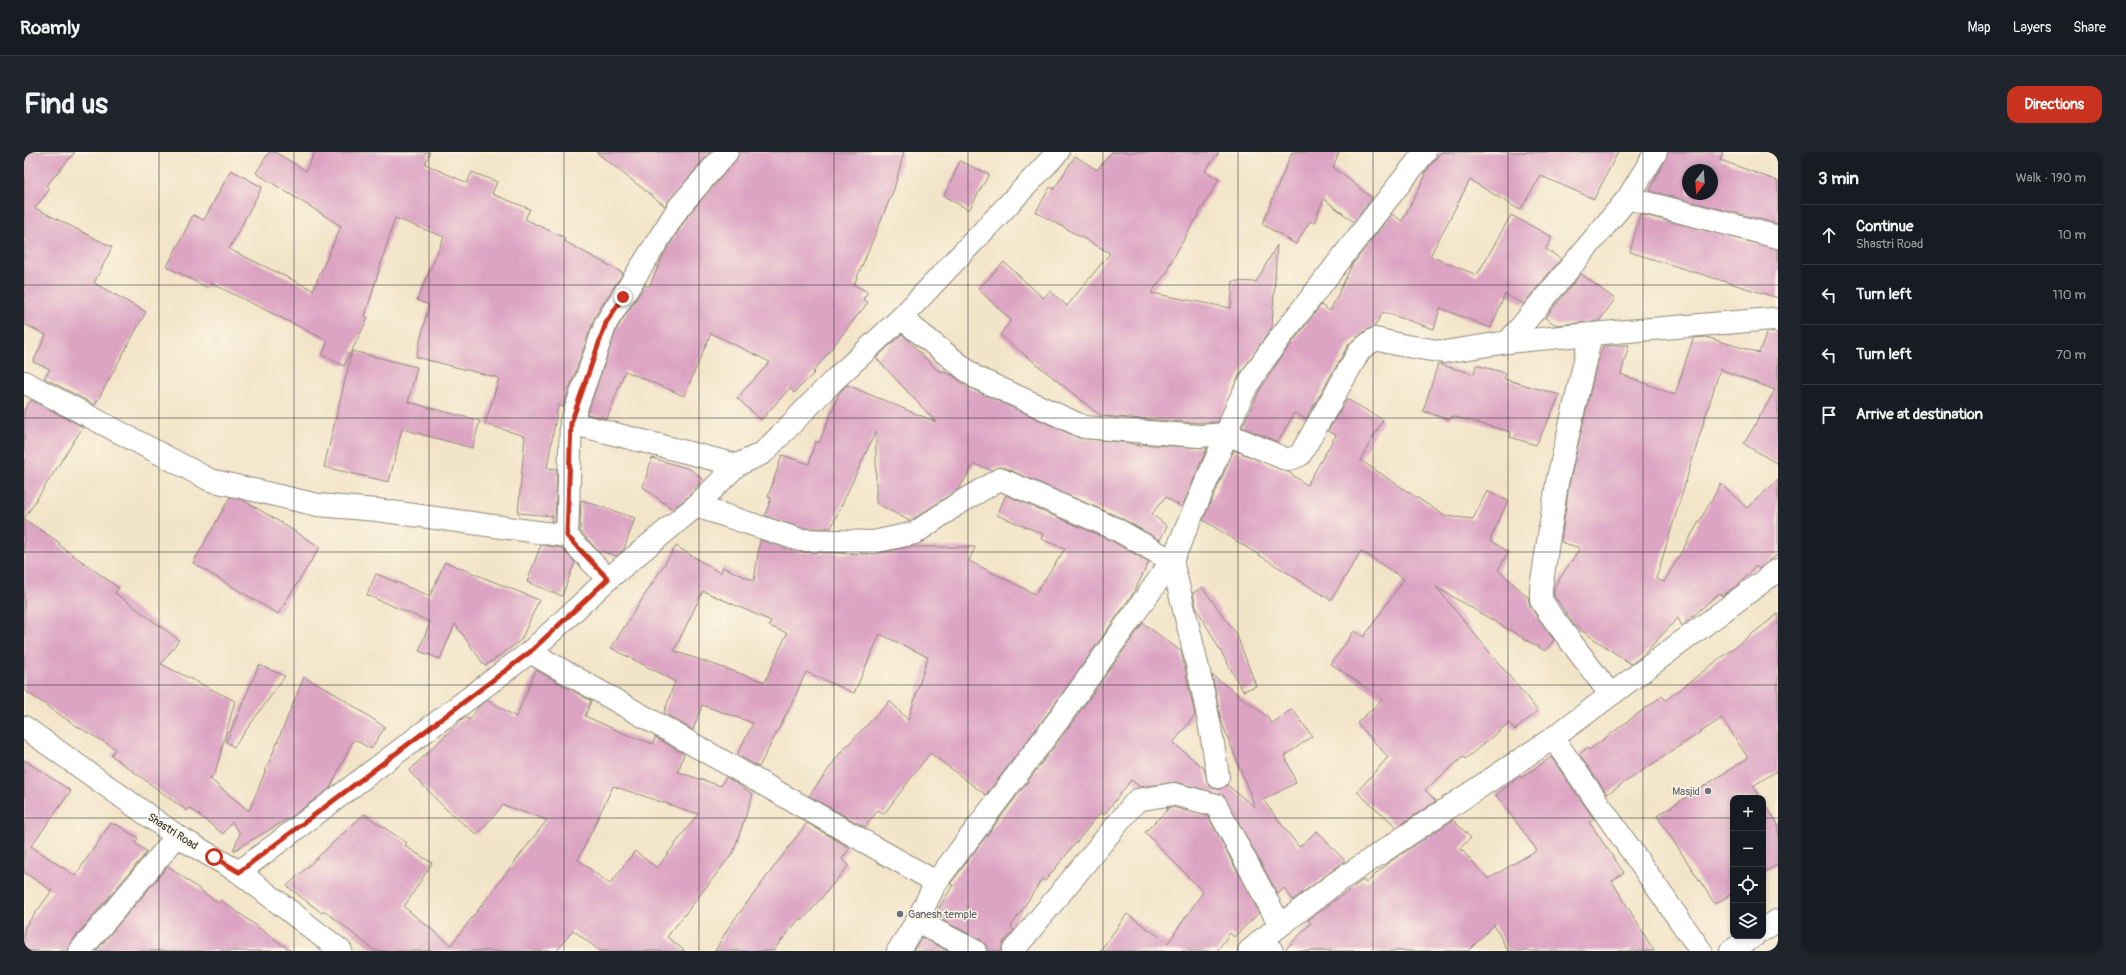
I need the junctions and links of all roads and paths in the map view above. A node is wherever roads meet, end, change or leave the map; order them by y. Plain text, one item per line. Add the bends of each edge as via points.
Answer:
1 (727, 152) edge
2 (1058, 152) edge
3 (1425, 152) edge
4 (1656, 152) edge
5 (1628, 198) junction
6 (1778, 237) edge
7 (901, 318) junction
8 (1778, 321) edge
9 (1591, 334) junction
10 (1508, 342) junction
11 (24, 382) edge
12 (571, 423) junction
13 (1227, 434) junction
14 (737, 465) junction
15 (696, 506) junction
16 (567, 536) junction
17 (1172, 561) junction
18 (1778, 570) edge
19 (608, 579) junction
20 (530, 652) junction
21 (1610, 694) junction
22 (24, 727) edge
23 (1553, 738) junction
24 (1218, 777) dead end
25 (177, 836) junction
26 (239, 872) junction
27 (936, 882) junction
28 (1778, 920) edge
29 (917, 921) junction
30 (1280, 925) junction
31 (1766, 928) edge
32 (1749, 939) edge
33 (1261, 947) edge
34 (80, 951) edge
35 (341, 951) edge
36 (898, 951) edge
37 (974, 951) edge
38 (1013, 951) edge
39 (1701, 951) edge
40 (1731, 951) edge

1 - 12 street via 679,206 606,323
2 - 7 street
3 - 13 street via 1266,356 1232,413
4 - 5 street
5 - 6 street
5 - 10 street
7 - 13 street via 975,377 1084,427 1200,436
7 - 14 street via 831,383 763,453
8 - 9 street via 1772,319
9 - 10 street
9 - 21 street via 1557,483 1540,588 1541,600 1550,614
10 - 13 street via 1444,352 1375,339 1360,350 1300,455 1288,460
11 - 16 street via 210,480 318,505 377,510
12 - 14 street
12 - 16 street
13 - 17 street
14 - 15 street
15 - 17 street via 800,540 872,542 915,534 956,505 1000,479 1116,530
15 - 19 street
16 - 19 street
17 - 24 street via 1194,646
17 - 27 street
18 - 21 street
19 - 20 street
20 - 26 street
20 - 27 street
21 - 23 street
22 - 25 street, Shastri Road
23 - 30 street via 1334,884
23 - 39 street
25 - 26 street, Shastri Road
25 - 34 street
26 - 35 street, Shastri Road
27 - 29 street
28 - 31 street
29 - 36 street
29 - 37 street
30 - 33 street
30 - 38 street via 1216,805 1173,794 1137,800
32 - 40 street

